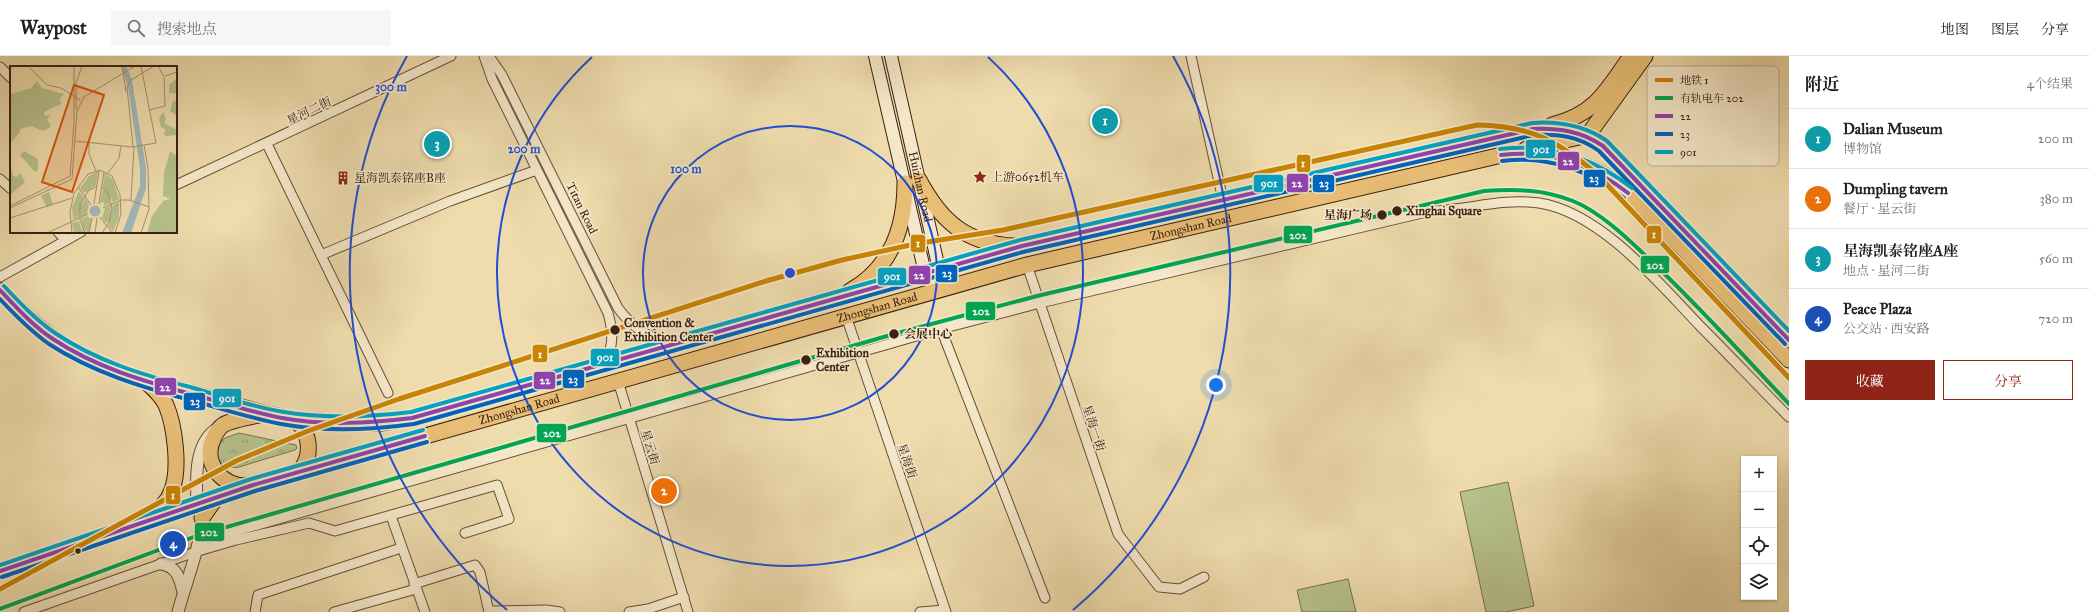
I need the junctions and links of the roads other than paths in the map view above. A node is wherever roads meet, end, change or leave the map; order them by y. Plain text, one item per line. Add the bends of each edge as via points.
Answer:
1 (451, 56) edge
2 (484, 56) edge
3 (489, 56) edge
4 (875, 56) edge
5 (891, 56) edge
6 (1191, 56) edge
7 (1631, 56) edge
8 (1645, 56) edge
9 (0, 67) edge
10 (10, 77) edge
11 (1533, 129) junction
12 (1588, 135) junction
13 (267, 144) junction
14 (1506, 154) junction
15 (534, 171) dead end
16 (0, 179) edge
17 (912, 182) junction
18 (177, 185) edge
19 (10, 188) edge
20 (1223, 200) junction
21 (59, 233) edge
22 (79, 233) edge
23 (66, 240) junction
24 (1022, 246) junction
25 (321, 255) junction
26 (1027, 265) junction
27 (932, 271) junction
28 (0, 278) edge
29 (0, 290) edge
30 (936, 291) junction
31 (837, 298) junction
32 (1040, 303) junction
33 (846, 316) junction
34 (941, 329) junction
35 (1789, 340) edge
36 (677, 342) junction
37 (858, 353) junction
38 (1789, 360) edge
39 (606, 363) junction
40 (144, 380) junction
41 (618, 382) junction
42 (388, 393) dead end
43 (263, 413) junction
44 (1789, 417) edge
45 (629, 419) junction
46 (296, 420) junction
47 (223, 425) junction
48 (300, 472) junction
49 (253, 485) junction
50 (200, 511) junction
51 (391, 516) junction
52 (142, 523) junction
53 (465, 533) dead end
54 (196, 547) junction
55 (401, 548) junction
56 (161, 564) junction
57 (0, 571) edge
58 (1204, 577) dead end
59 (415, 587) junction
60 (183, 593) junction
61 (684, 597) junction
62 (1045, 598) dead end
63 (945, 611) edge
64 (24, 612) edge
65 (178, 612) edge
66 (255, 612) edge
67 (334, 612) edge
68 (425, 612) edge
69 (489, 612) edge
70 (560, 612) edge
71 (629, 612) edge
72 (688, 612) edge
73 (920, 612) edge

1 - 13 street, 星河二街
2 - 39 street, Titan Road via 492,79 608,312 613,340
3 - 36 street, Titan Road via 502,75 618,308 637,329 649,337
4 - 17 main road, Huizhan Road
5 - 17 main road, Huizhan Road
6 - 20 street
7 - 11 highway via 1592,108 1567,121
8 - 12 highway
9 - 10 street
11 - 12 highway, Zhongshan Road via 1561,129
11 - 20 highway, Zhongshan Road
12 - 14 highway
12 - 35 highway, Zhongshan Road via 1604,146
13 - 18 street, 星河二街
13 - 25 street
14 - 26 highway, Zhongshan Road
14 - 38 highway, Zhongshan Road via 1525,153 1563,159 1602,174 1618,184 1650,214
15 - 25 street via 450,201
16 - 19 street
17 - 24 highway via 951,225 966,235 1001,245
17 - 27 main road, Huizhan Road
17 - 31 highway via 901,226 885,258 856,288
20 - 24 highway, Zhongshan Road
21 - 23 street
22 - 23 street
23 - 28 street
24 - 27 highway, Zhongshan Road
25 - 42 street
26 - 30 highway, Zhongshan Road
26 - 32 street, 星海一街
27 - 30 main road, Huizhan Road
27 - 31 highway, Zhongshan Road
29 - 40 main road via 60,344 90,361
30 - 33 highway, Zhongshan Road
31 - 36 highway, Zhongshan Road
32 - 34 street
32 - 44 street via 1431,211 1448,211 1510,201 1540,203 1577,216 1622,247
32 - 58 street, 星海一街 via 1118,534 1159,587 1180,589
33 - 37 street, 星海街
33 - 41 highway, Zhongshan Road
34 - 37 street
34 - 62 street
36 - 39 highway, Zhongshan Road
37 - 45 street
37 - 63 street, 星海街
39 - 46 highway, Zhongshan Road via 412,418 354,423
40 - 43 highway, Zhongshan Road
40 - 52 highway via 158,392 166,405 174,439 176,467 172,489 165,503
41 - 45 street, 星云街
41 - 48 highway, Zhongshan Road
43 - 46 highway, Zhongshan Road
43 - 47 highway
45 - 54 street
45 - 61 street, 星云街
46 - 48 highway via 303,427 309,446 306,465
47 - 49 highway via 214,438 210,451 214,469 221,477 236,486
47 - 50 street via 206,437 198,456
48 - 49 highway, Zhongshan Road
49 - 50 highway, Zhongshan Road via 216,498
50 - 52 highway, Zhongshan Road
50 - 54 street
51 - 53 street via 497,485 509,519
51 - 54 street via 335,532 309,523
51 - 55 street
52 - 57 highway, Zhongshan Road
54 - 56 street
54 - 60 street
55 - 59 street
55 - 66 street via 258,595
56 - 60 street via 173,568 178,574
56 - 64 street
59 - 67 street
59 - 68 street
59 - 69 street via 475,565 480,572
60 - 65 street
61 - 71 street via 648,609
61 - 72 street, 星云街
63 - 73 street
69 - 70 street

